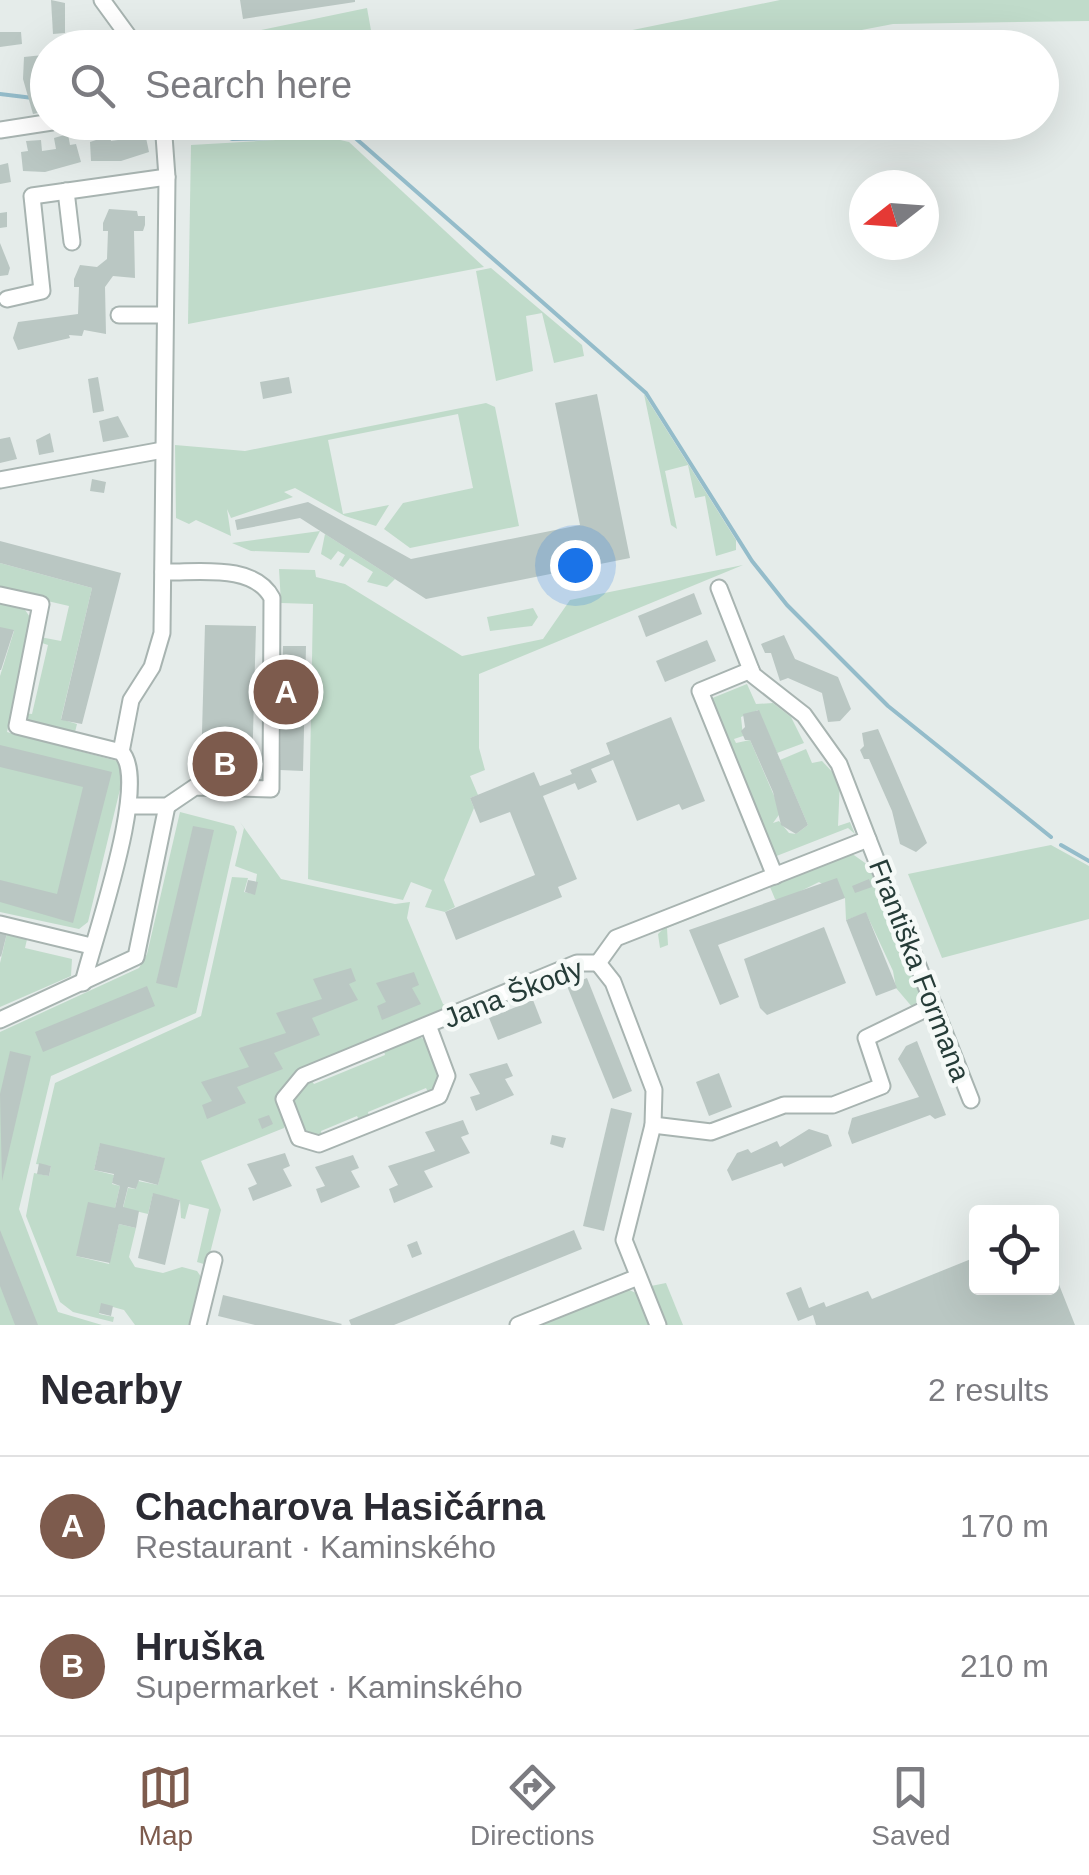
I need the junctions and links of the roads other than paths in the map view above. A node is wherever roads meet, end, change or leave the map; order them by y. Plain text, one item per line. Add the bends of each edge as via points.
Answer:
1 (102, 0) edge
2 (124, 30) edge
3 (30, 125) edge
4 (0, 130) edge
5 (164, 140) edge
6 (167, 178) junction
7 (66, 191) junction
8 (72, 242) dead end
9 (7, 299) dead end
10 (119, 316) dead end
11 (164, 316) junction
12 (163, 450) junction
13 (0, 480) edge
14 (162, 572) junction
15 (719, 588) dead end
16 (0, 594) edge
17 (751, 670) junction
18 (122, 752) junction
19 (130, 806) junction
20 (167, 806) junction
21 (868, 839) junction
22 (775, 876) junction
23 (0, 924) edge
24 (92, 946) junction
25 (598, 963) junction
26 (83, 982) junction
27 (934, 1005) junction
28 (0, 1020) edge
29 (428, 1025) junction
30 (971, 1100) dead end
31 (654, 1125) junction
32 (214, 1260) dead end
33 (638, 1277) junction
34 (198, 1325) edge
35 (518, 1325) edge
36 (658, 1325) edge

1 - 2 street
3 - 4 street
5 - 6 street
6 - 7 street
6 - 11 street
7 - 8 street
7 - 9 street via 32,196 51,291
10 - 11 street
11 - 12 street
12 - 13 street
12 - 14 street
14 - 18 street via 159,650 131,700
14 - 20 street via 249,575 272,598 271,789 195,787
15 - 17 street, Františka Formana
16 - 18 street via 41,604 18,726
17 - 21 street, Františka Formana via 804,716 839,764
17 - 22 street via 700,690
18 - 19 street via 132,767
19 - 20 street
19 - 24 street
20 - 26 street via 136,957
21 - 22 street, Františka Formana
21 - 27 street, Františka Formana
22 - 25 street, Františka Formana via 616,938
23 - 24 street
24 - 26 street
25 - 29 street, Jana Škody via 577,963
25 - 31 street via 614,982 646,1064
26 - 28 street
27 - 30 street, Františka Formana
27 - 31 street via 866,1038 882,1086 833,1105 784,1105 699,1134
29 - 29 street, Jana Škody via 303,1076 284,1099 289,1131 318,1144 440,1096 447,1076
31 - 33 street via 624,1240
32 - 34 street
33 - 35 street
33 - 36 street

